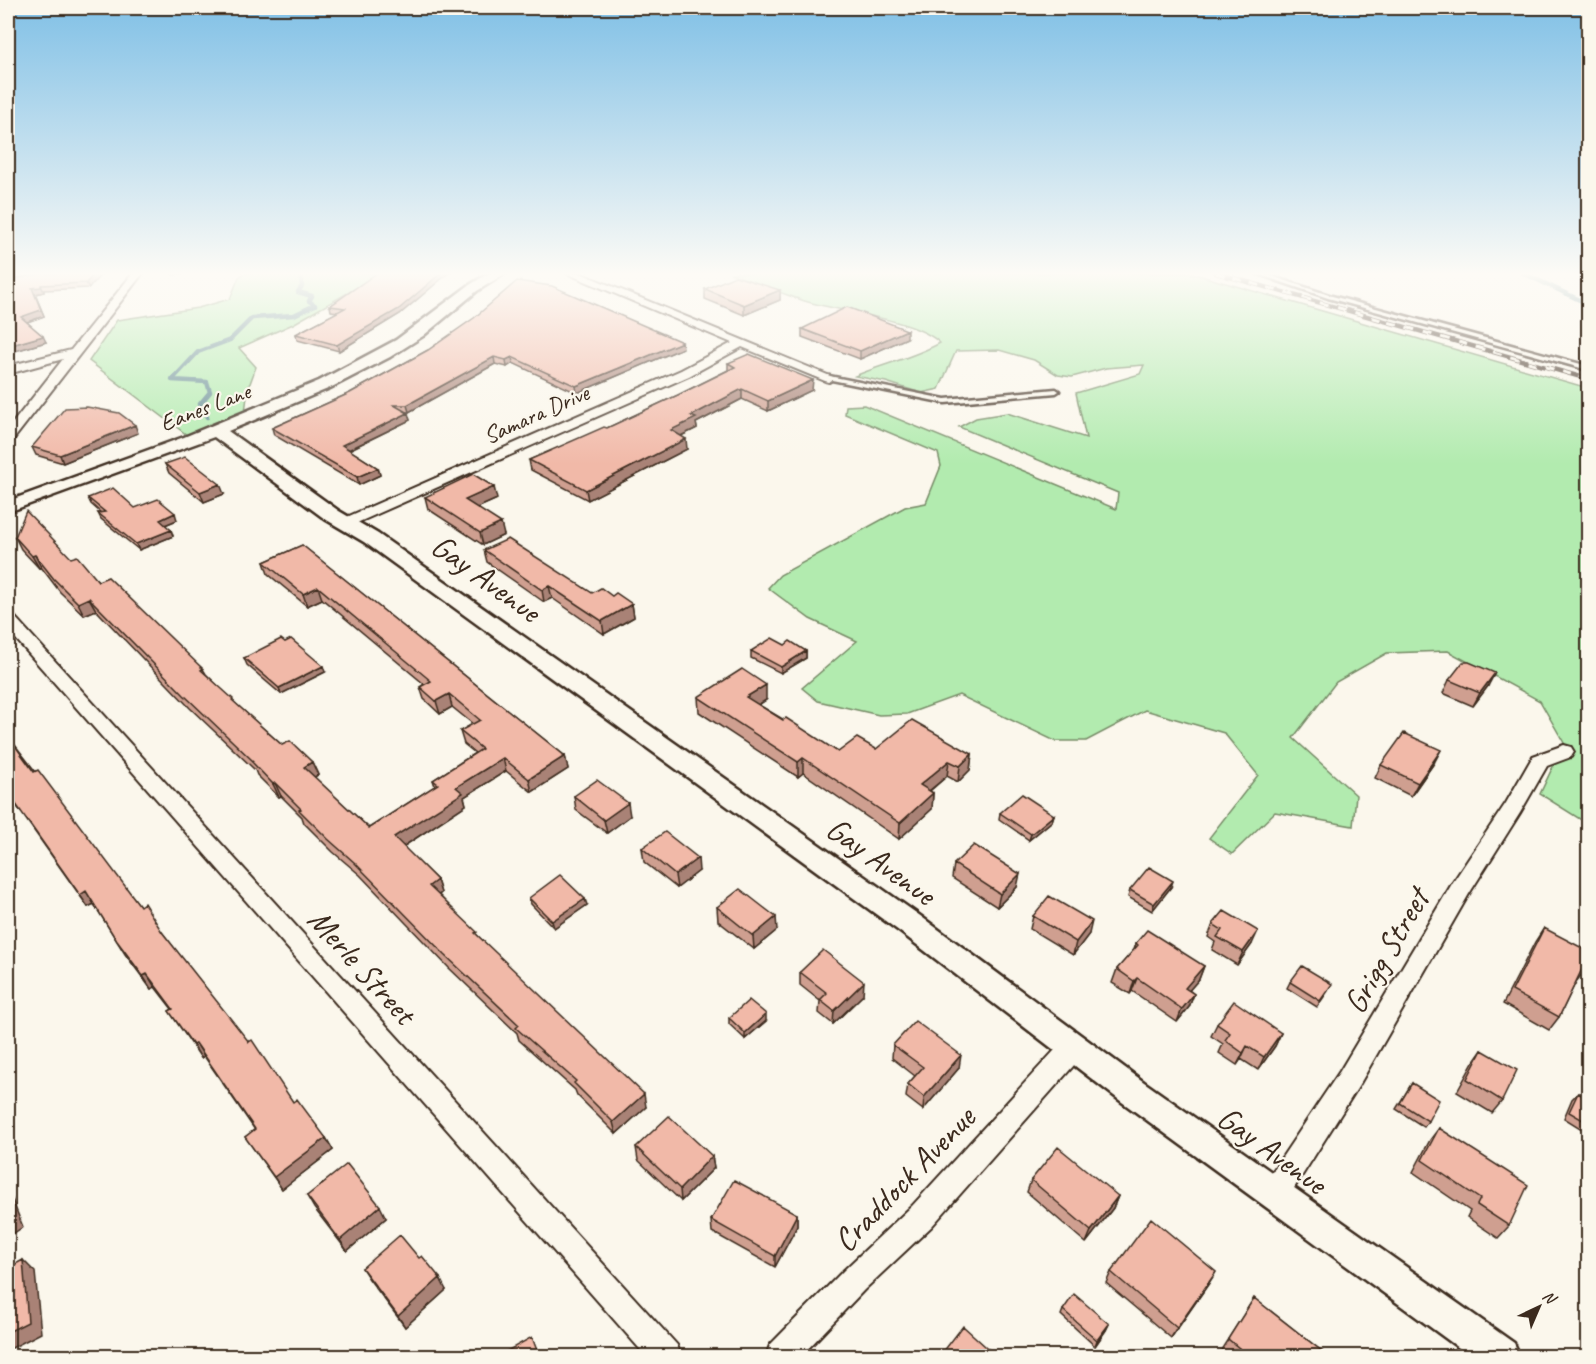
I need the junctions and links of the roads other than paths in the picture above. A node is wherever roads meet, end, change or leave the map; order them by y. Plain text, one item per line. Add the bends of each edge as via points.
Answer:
1 (87, 337) edge
2 (411, 337) edge
3 (729, 337) edge
4 (1474, 337) edge
5 (742, 342) junction
6 (74, 353) junction
7 (1588, 368) edge
8 (8, 370) edge
9 (829, 378) joint
10 (1056, 391) dead end
11 (215, 430) junction
12 (8, 437) edge
13 (8, 507) edge
14 (345, 523) junction
15 (8, 620) edge
16 (1564, 753) dead end
17 (1074, 1047) junction
18 (1274, 1194) junction
19 (666, 1356) edge
20 (781, 1356) edge
21 (1502, 1356) edge

1 - 6 street
2 - 11 street, Eanes Lane via 333,381
3 - 5 street
4 - 7 lane
5 - 9 street
5 - 14 street, Samara Drive via 685,373
6 - 8 street
6 - 12 street
9 - 10 lane via 945,401
11 - 13 street, Eanes Lane
11 - 14 street, Gay Avenue
14 - 17 street, Gay Avenue via 909,923
15 - 19 street, Merle Street
16 - 18 street, Grigg Street via 1540,761 1349,1078
17 - 18 street, Gay Avenue
17 - 20 street, Craddock Avenue via 921,1216
18 - 21 street, Gay Avenue

